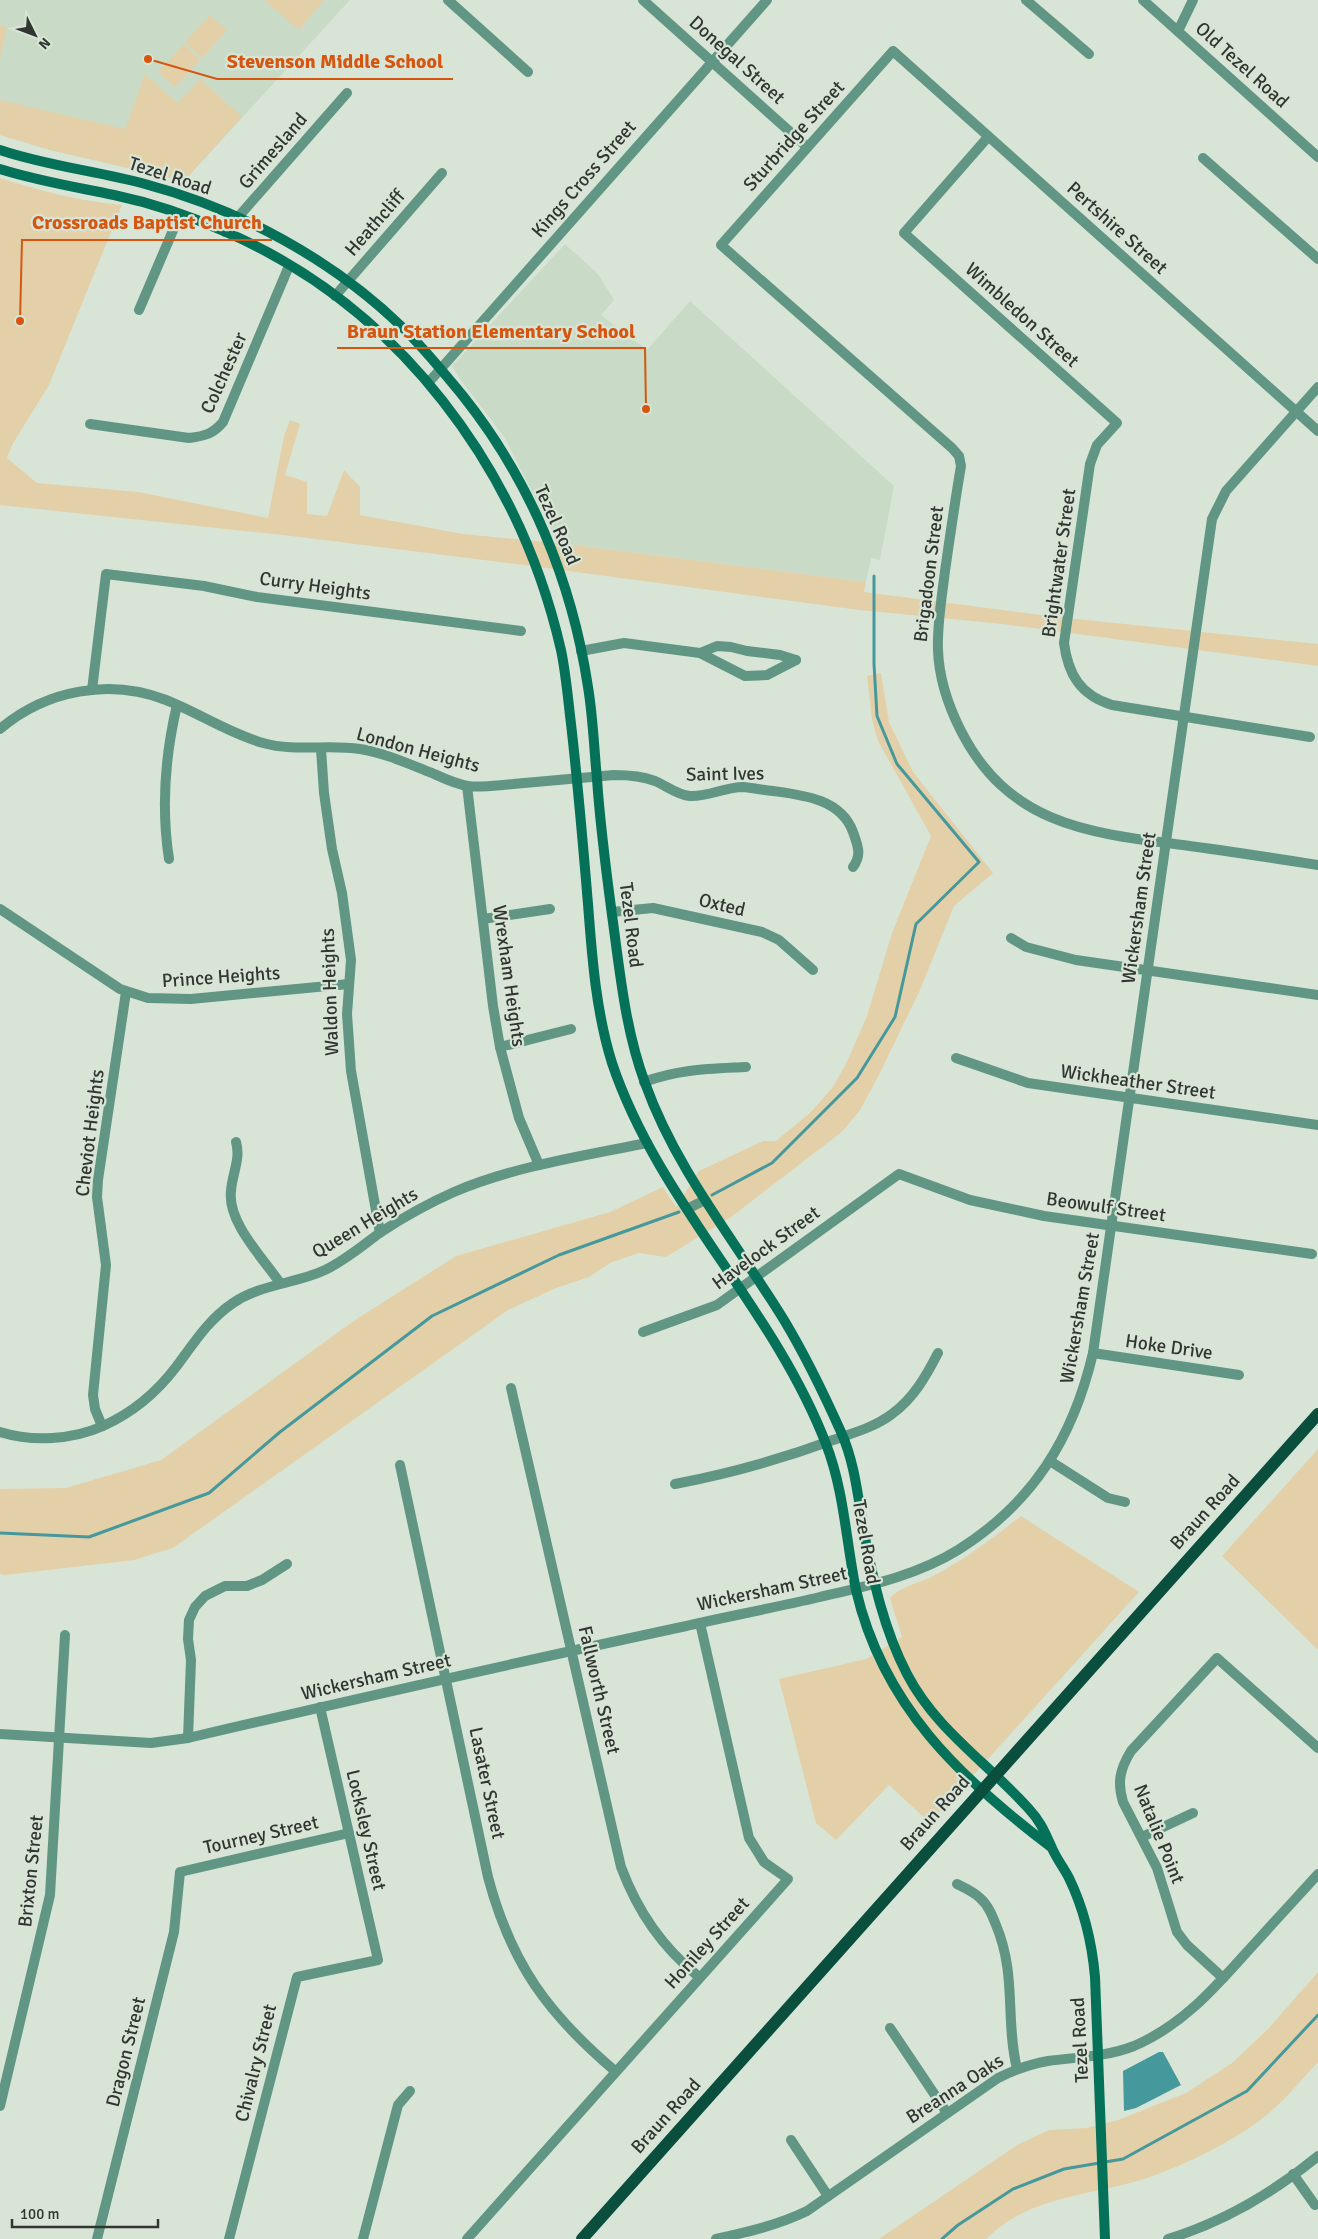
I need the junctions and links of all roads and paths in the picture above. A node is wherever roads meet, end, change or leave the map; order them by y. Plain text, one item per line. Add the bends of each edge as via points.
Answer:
1 (448, 0) edge
2 (643, 0) edge
3 (767, 0) edge
4 (1026, 0) edge
5 (1143, 0) edge
6 (1193, 0) edge
7 (1178, 31) junction
8 (894, 51) joint
9 (1089, 54) dead end
10 (712, 61) junction
11 (528, 72) dead end
12 (347, 94) dead end
13 (988, 136) junction
14 (807, 147) junction
15 (0, 150) edge
16 (1318, 157) edge
17 (1203, 158) dead end
18 (0, 169) edge
19 (442, 173) dead end
20 (180, 214) junction
21 (237, 218) junction
22 (225, 232) junction
23 (721, 245) joint
24 (1318, 259) edge
25 (289, 266) junction
26 (348, 282) junction
27 (335, 296) junction
28 (139, 310) dead end
29 (440, 369) junction
30 (429, 382) junction
31 (1318, 387) edge
32 (1296, 411) junction
33 (1117, 423) joint
34 (90, 424) dead end
35 (1318, 431) edge
36 (521, 630) dead end
37 (581, 651) junction
38 (700, 653) junction
39 (92, 690) junction
40 (177, 705) junction
41 (1183, 715) junction
42 (0, 729) edge
43 (1310, 736) dead end
44 (321, 749) junction
45 (596, 777) junction
46 (577, 779) junction
47 (467, 786) junction
48 (1166, 843) junction
49 (170, 859) dead end
50 (1318, 865) edge
51 (853, 867) dead end
52 (0, 909) edge
53 (550, 909) dead end
54 (612, 912) junction
55 (482, 919) junction
56 (1011, 938) dead end
57 (813, 970) dead end
58 (1149, 972) junction
59 (349, 984) junction
60 (126, 992) junction
61 (1318, 995) edge
62 (571, 1029) dead end
63 (500, 1048) junction
64 (956, 1058) dead end
65 (746, 1067) dead end
66 (644, 1082) junction
67 (1130, 1099) junction
68 (1318, 1125) edge
69 (236, 1142) dead end
70 (647, 1143) junction
71 (538, 1166) junction
72 (900, 1174) joint
73 (705, 1200) junction
74 (687, 1210) junction
75 (1112, 1226) junction
76 (380, 1233) junction
77 (1312, 1254) dead end
78 (755, 1276) junction
79 (280, 1283) junction
80 (740, 1287) junction
81 (643, 1332) dead end
82 (938, 1353) dead end
83 (1093, 1354) junction
84 (1239, 1375) dead end
85 (511, 1388) dead end
86 (1318, 1414) edge
87 (102, 1426) junction
88 (0, 1432) edge
89 (843, 1436) junction
90 (826, 1443) junction
91 (1050, 1461) junction
92 (400, 1465) dead end
93 (675, 1484) dead end
94 (1125, 1502) dead end
95 (286, 1564) dead end
96 (875, 1583) junction
97 (856, 1589) junction
98 (700, 1623) junction
99 (65, 1635) dead end
100 (572, 1650) junction
101 (447, 1679) junction
102 (320, 1707) junction
103 (0, 1734) edge
104 (61, 1738) junction
105 (188, 1738) junction
106 (1318, 1748) edge
107 (994, 1775) junction
108 (980, 1791) junction
109 (1192, 1813) dead end
110 (349, 1833) junction
111 (1142, 1837) junction
112 (1051, 1848) junction
113 (180, 1872) joint
114 (1318, 1874) edge
115 (957, 1884) dead end
116 (378, 1960) joint
117 (699, 1978) junction
118 (1223, 1978) junction
119 (890, 2028) dead end
120 (1100, 2055) junction
121 (1017, 2069) junction
122 (615, 2071) junction
123 (410, 2091) dead end
124 (0, 2106) edge
125 (947, 2113) junction
126 (791, 2140) dead end
127 (1318, 2156) edge
128 (1293, 2174) junction
129 (828, 2196) junction
130 (1315, 2205) dead end
131 (97, 2239) edge
132 (229, 2239) edge
133 (363, 2239) edge
134 (467, 2239) edge
135 (582, 2239) edge
136 (716, 2239) edge
137 (1105, 2239) edge
138 (1168, 2239) edge

1 - 11 street
2 - 10 street, Donegal Street
3 - 10 street, Kings Cross Street
4 - 9 street
5 - 7 street, Old Tezel Road
6 - 7 street
7 - 16 street, Old Tezel Road
8 - 13 street, Pertshire Street
8 - 14 street, Sturbridge Street
10 - 14 street, Donegal Street
10 - 29 street, Kings Cross Street
12 - 21 street, Grimesland
13 - 32 street, Pertshire Street
13 - 33 street, Wimbledon Street via 904,233
14 - 23 street, Sturbridge Street
15 - 21 main road, Tezel Road via 167,190
17 - 24 street
18 - 20 main road, Tezel Road
19 - 26 street, Heathcliff
20 - 22 main road, Tezel Road
20 - 28 street
21 - 22 street, Grimesland
21 - 26 main road, Tezel Road via 293,246
22 - 25 main road, Tezel Road
23 - 48 street, Brigadoon Street via 959,456 938,652 946,696 970,750 1005,790 1041,814 1082,829
25 - 27 main road, Tezel Road
25 - 34 street, Colchester via 223,422 217,429 205,436 189,438
26 - 27 street, Heathcliff
26 - 29 main road, Tezel Road via 399,324
27 - 30 main road, Tezel Road via 381,333
29 - 30 street, Kings Cross Street
29 - 37 main road, Tezel Road via 489,432 531,502 570,600
30 - 46 main road, Tezel Road via 497,479 524,534 547,599 562,657
31 - 32 street, Wickersham Street
32 - 35 street, Pertshire Street
32 - 41 street, Wickersham Street via 1226,491 1212,519
33 - 41 street, Brightwater Street via 1097,445 1090,464 1064,642 1067,662 1084,689 1106,703
36 - 39 street, Curry Heights via 257,597 204,586 106,574
37 - 38 street via 624,643
37 - 45 main road, Tezel Road via 588,684
38 - 38 street via 745,676 767,675 796,660 731,647 717,646
39 - 40 street, London Heights via 136,691
39 - 42 street, London Heights via 68,693 36,705
40 - 44 street, London Heights via 256,741
40 - 49 street via 165,776 164,813
41 - 43 street, Brightwater Street
41 - 48 street, Wickersham Street
44 - 47 street, London Heights via 343,747 362,750
44 - 59 street, Waldon Heights via 328,821 348,934
45 - 46 street, Saint Ives
45 - 51 street, Saint Ives via 635,776 654,780 689,796 743,788 819,799 842,816 852,829 859,852 859,859
45 - 54 main road, Tezel Road
46 - 47 street, London Heights
46 - 70 main road, Tezel Road via 595,977 602,1018 611,1060
47 - 55 street, Wrexham Heights
48 - 50 street, Brigadoon Street
48 - 58 street, Wickersham Street
52 - 60 street, Prince Heights
53 - 55 street
54 - 57 street, Oxted via 653,908 762,932 779,940
54 - 66 main road, Tezel Road via 633,1049
55 - 63 street, Wrexham Heights
56 - 58 street via 1026,947 1052,955
58 - 61 street
58 - 67 street, Wickersham Street
59 - 60 street, Prince Heights via 191,999 148,998
59 - 76 street, Waldon Heights via 347,1039
60 - 87 street, Cheviot Heights via 97,1197 106,1265 93,1395
62 - 63 street
63 - 71 street, Wrexham Heights via 519,1118
64 - 67 street, Wickheather Street via 1028,1084
65 - 66 street via 685,1070
66 - 73 main road, Tezel Road via 667,1134
67 - 68 street, Wickheather Street
67 - 75 street, Wickersham Street
69 - 79 street via 238,1159 230,1194 233,1212
70 - 71 street, Queen Heights
70 - 74 main road, Tezel Road
71 - 76 street, Queen Heights via 454,1192
72 - 75 street, Beowulf Street via 970,1200
72 - 78 street, Havelock Street
73 - 74 street
73 - 78 main road, Tezel Road
74 - 80 main road, Tezel Road
75 - 77 street, Beowulf Street
75 - 83 street, Wickersham Street
76 - 79 street, Queen Heights via 362,1248 324,1270
78 - 80 street, Havelock Street
78 - 89 main road, Tezel Road via 796,1341
79 - 87 street, Queen Heights via 248,1294 222,1310 200,1332 154,1392 133,1409
80 - 81 street, Havelock Street via 708,1310
80 - 90 main road, Tezel Road via 777,1344
82 - 89 street via 919,1386 894,1413 868,1428
83 - 84 street, Hoke Drive
83 - 91 street, Wickersham Street via 1077,1410
85 - 100 street, Fallworth Street
86 - 107 main road, Braun Road
87 - 88 street, Queen Heights via 81,1433 48,1437 16,1437
89 - 90 street
89 - 96 main road, Tezel Road via 858,1490
90 - 93 street via 729,1474
90 - 97 main road, Tezel Road via 837,1479
91 - 94 street via 1108,1498
91 - 96 street, Wickersham Street via 1008,1511 982,1533 925,1567
92 - 101 street, Lasater Street
95 - 105 street via 247,1586 225,1586 205,1596 195,1607 189,1620
96 - 97 street, Wickersham Street
96 - 107 main road, Tezel Road via 896,1652 919,1695 958,1743
97 - 98 street, Wickersham Street
97 - 108 main road, Tezel Road via 867,1628 901,1699 942,1754
98 - 100 street, Wickersham Street
98 - 117 street, Honiley Street via 749,1838 764,1862 788,1879
99 - 104 street, Brixton Street
100 - 101 street, Wickersham Street
100 - 117 street, Fallworth Street via 617,1850 629,1888 639,1909 665,1946
101 - 102 street, Wickersham Street
101 - 122 street, Lasater Street via 488,1877 506,1931 539,1992 560,2020
102 - 105 street, Wickersham Street
102 - 110 street, Locksley Street
103 - 104 street, Wickersham Street
104 - 105 street, Wickersham Street via 151,1743
104 - 124 street, Brixton Street via 48,1911
106 - 111 street, Natalie Point via 1217,1658 1123,1764 1119,1791
107 - 108 main road, Braun Road
107 - 112 main road, Tezel Road via 1031,1811 1046,1831
108 - 112 main road, Tezel Road
108 - 135 main road, Braun Road
109 - 111 street
110 - 113 street, Tourney Street
110 - 116 street, Locksley Street
111 - 118 street, Natalie Point via 1157,1868 1177,1932
112 - 120 main road, Tezel Road via 1078,1900 1093,1953
113 - 131 street, Dragon Street via 174,1932
114 - 118 street, Breanna Oaks
115 - 121 street via 981,1898 990,1910 1003,1942 1010,1978 1013,2052
116 - 132 street, Chivalry Street via 297,1977
117 - 122 street, Honiley Street
118 - 120 street, Breanna Oaks via 1184,2016 1159,2032 1133,2046
119 - 125 street
120 - 121 street, Breanna Oaks via 1048,2061
120 - 137 main road, Tezel Road
121 - 125 street, Breanna Oaks
122 - 134 street, Honiley Street
123 - 133 street via 398,2105
125 - 129 street, Breanna Oaks
126 - 129 street
127 - 128 street
128 - 130 street
128 - 138 street via 1225,2216
129 - 136 street, Breanna Oaks via 786,2221

